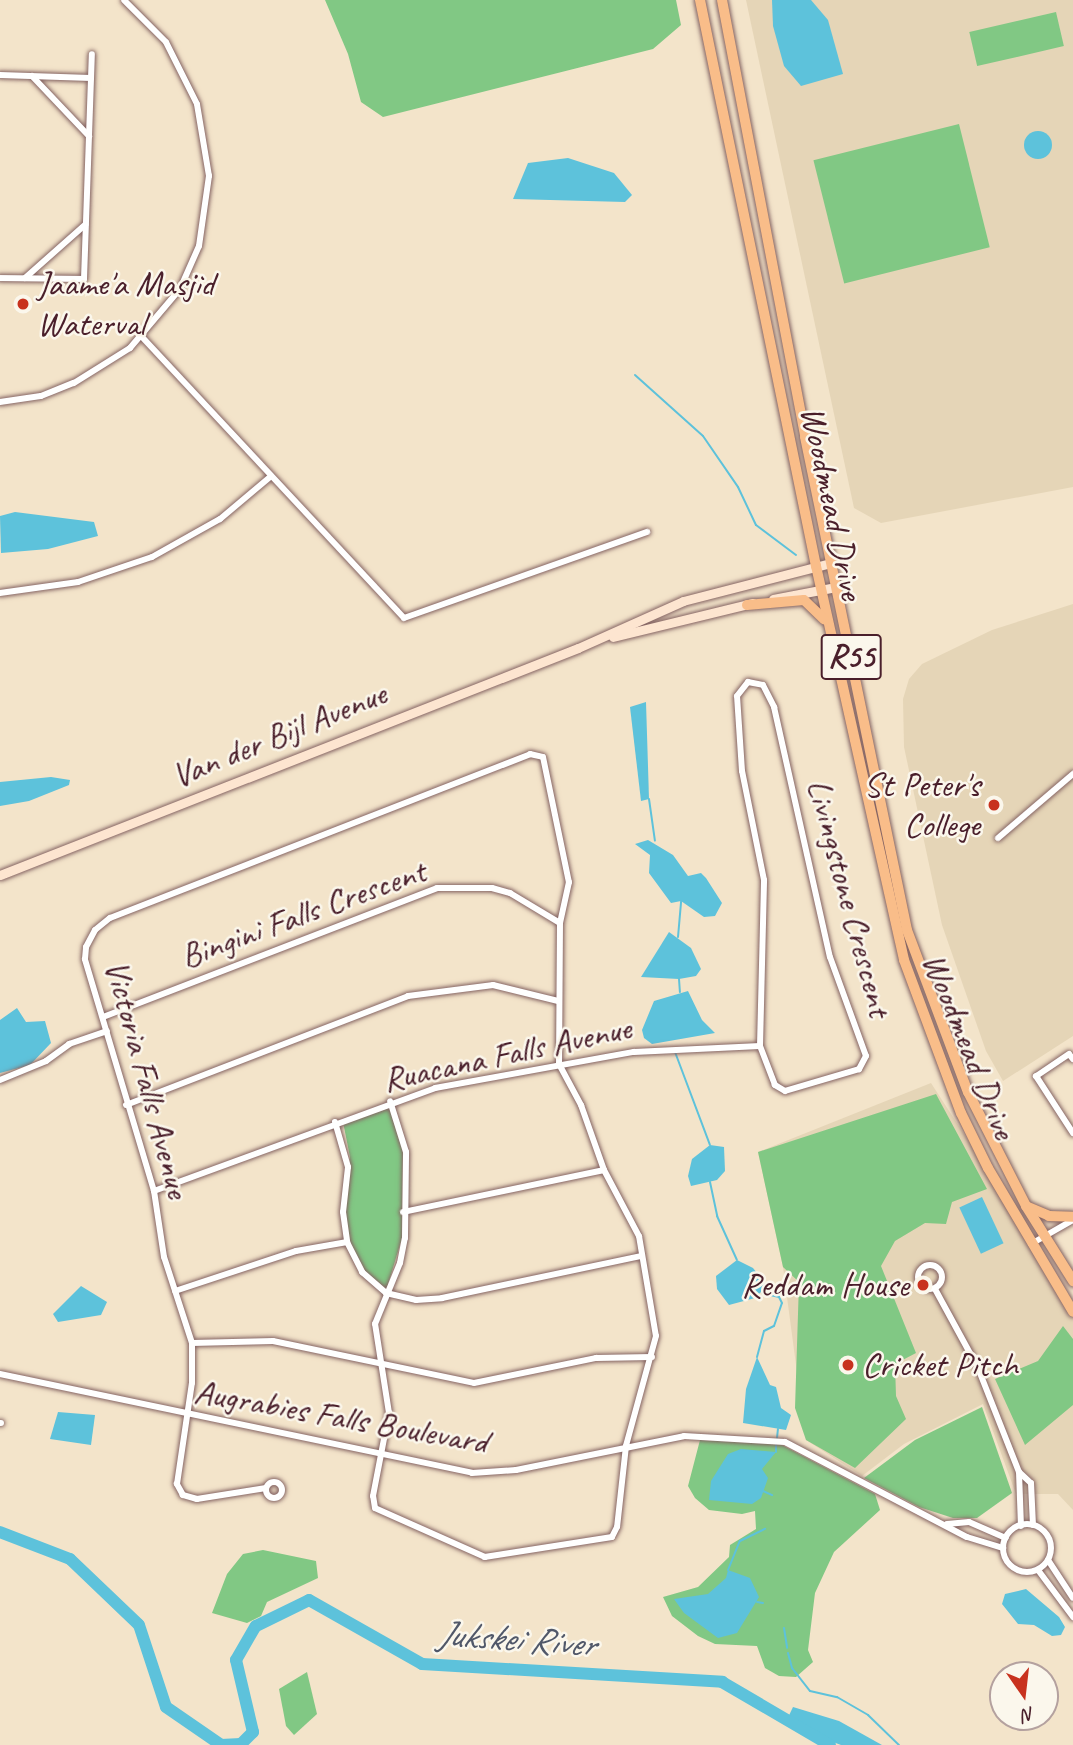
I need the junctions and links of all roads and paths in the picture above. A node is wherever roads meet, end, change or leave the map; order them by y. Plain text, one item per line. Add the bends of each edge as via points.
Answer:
1 (124, 0) edge
2 (701, 0) edge
3 (722, 0) edge
4 (92, 54) dead end
5 (0, 75) edge
6 (32, 76) junction
7 (91, 78) junction
8 (89, 136) junction
9 (86, 224) junction
10 (0, 278) edge
11 (24, 279) junction
12 (142, 337) junction
13 (0, 402) edge
14 (270, 477) junction
15 (647, 532) dead end
16 (831, 563) junction
17 (816, 566) junction
18 (836, 587) junction
19 (821, 589) junction
20 (0, 593) edge
21 (747, 605) junction
22 (830, 632) junction
23 (578, 648) junction
24 (1073, 774) edge
25 (998, 838) dead end
26 (0, 874) edge
27 (560, 923) junction
28 (558, 1001) junction
29 (103, 1017) junction
30 (107, 1031) junction
31 (760, 1046) junction
32 (1073, 1059) edge
33 (559, 1064) junction
34 (0, 1080) edge
35 (390, 1101) junction
36 (126, 1105) junction
37 (335, 1122) junction
38 (1073, 1133) edge
39 (604, 1170) junction
40 (154, 1191) junction
41 (1026, 1206) junction
42 (403, 1212) junction
43 (1073, 1219) edge
44 (1044, 1236) junction
45 (347, 1241) junction
46 (1031, 1244) junction
47 (642, 1256) junction
48 (1073, 1281) edge
49 (935, 1289) dead end
50 (175, 1291) junction
51 (386, 1293) junction
52 (1073, 1312) edge
53 (192, 1343) junction
54 (652, 1357) junction
55 (380, 1364) junction
56 (0, 1374) edge
57 (186, 1416) junction
58 (626, 1446) junction
59 (383, 1456) junction
60 (1019, 1472) junction
61 (266, 1489) dead end
62 (947, 1524) junction
63 (1033, 1525) junction
64 (1021, 1526) junction
65 (1006, 1538) junction
66 (1003, 1548) junction
67 (1048, 1560) junction
68 (1038, 1570) junction
69 (1073, 1598) edge
70 (1073, 1617) edge

1 - 12 street via 166,42 188,80 203,124 209,176 205,222 191,266 180,289
2 - 17 main road, Woodmead Drive / R55
3 - 16 main road, Woodmead Drive / R55
4 - 7 street
5 - 6 street
6 - 7 street
6 - 8 street
7 - 8 street
8 - 9 street
9 - 11 street
9 - 11 street via 84,279
10 - 11 street
12 - 13 street via 106,366 74,383 41,396
12 - 14 street
14 - 15 street via 404,618
14 - 20 street via 220,519 152,556 78,582
16 - 17 street, Van der Bijl Avenue
16 - 18 main road, Woodmead Drive / R55
17 - 19 main road, Woodmead Drive / R55
17 - 23 street, Van der Bijl Avenue via 706,592
18 - 19 street, Van der Bijl Avenue
18 - 41 main road, Woodmead Drive / R55 via 891,864 922,979 968,1092
19 - 21 street, Van der Bijl Avenue
19 - 22 main road, Woodmead Drive / R55
21 - 22 main road via 804,600 821,611
21 - 23 street, Van der Bijl Avenue
22 - 46 main road, Woodmead Drive / R55 via 891,916 916,999 961,1113
23 - 26 street, Van der Bijl Avenue
24 - 25 street
27 - 28 street
27 - 29 street, Bingini Falls Crescent via 510,893 492,888 437,888
27 - 29 street, Victoria Falls Avenue via 569,893 568,872 554,828 544,758 530,754 105,920 84,955
28 - 33 street
28 - 36 street via 492,985 408,996
29 - 30 street, Victoria Falls Avenue
30 - 34 street via 78,1040 40,1065
30 - 36 street, Victoria Falls Avenue
31 - 31 street, Livingstone Crescent via 764,880 742,771 737,696 741,687 752,682 763,685 774,707 830,957 866,1062 859,1069 780,1091
31 - 33 street, Ruacana Falls Avenue via 634,1052
32 - 38 street via 1069,1054 1036,1076
33 - 35 street, Ruacana Falls Avenue
33 - 39 street via 581,1105
35 - 37 street, Ruacana Falls Avenue
35 - 42 street via 405,1152
36 - 40 street, Victoria Falls Avenue
37 - 40 street, Ruacana Falls Avenue
37 - 45 street via 348,1167 343,1212
39 - 42 street
39 - 47 street via 633,1222
40 - 50 street, Victoria Falls Avenue via 161,1243
41 - 43 main road via 1049,1216
41 - 44 main road, Woodmead Drive / R55
42 - 51 street via 400,1262
43 - 44 street
44 - 46 street
44 - 48 main road, Woodmead Drive / R55
45 - 50 street via 296,1251
45 - 51 street via 362,1272
46 - 52 main road, Woodmead Drive / R55
47 - 51 street via 442,1298 416,1300
47 - 54 street via 656,1336
49 - 60 street via 978,1368
50 - 53 street, Victoria Falls Avenue
51 - 55 street via 375,1324
53 - 55 street via 261,1339
53 - 57 street, Victoria Falls Avenue
54 - 55 street via 596,1358 474,1383
54 - 58 street
55 - 59 street via 389,1413
56 - 57 street, Augrabies Falls Boulevard
57 - 59 street, Augrabies Falls Boulevard
57 - 61 street, Victoria Falls Avenue via 177,1476 183,1495 206,1498
58 - 59 street, Augrabies Falls Boulevard via 495,1473
58 - 59 street via 614,1536 500,1558 473,1554 438,1533 377,1510 372,1501
58 - 62 street, Augrabies Falls Boulevard via 684,1436 785,1442
60 - 63 street via 1032,1485
60 - 64 street
62 - 65 street, Augrabies Falls Boulevard via 969,1522
62 - 66 street, Augrabies Falls Boulevard via 972,1539
63 - 64 street
63 - 67 street via 1049,1539
64 - 65 street
65 - 66 street
66 - 68 street via 1018,1571
67 - 68 street
67 - 69 street
68 - 70 street

